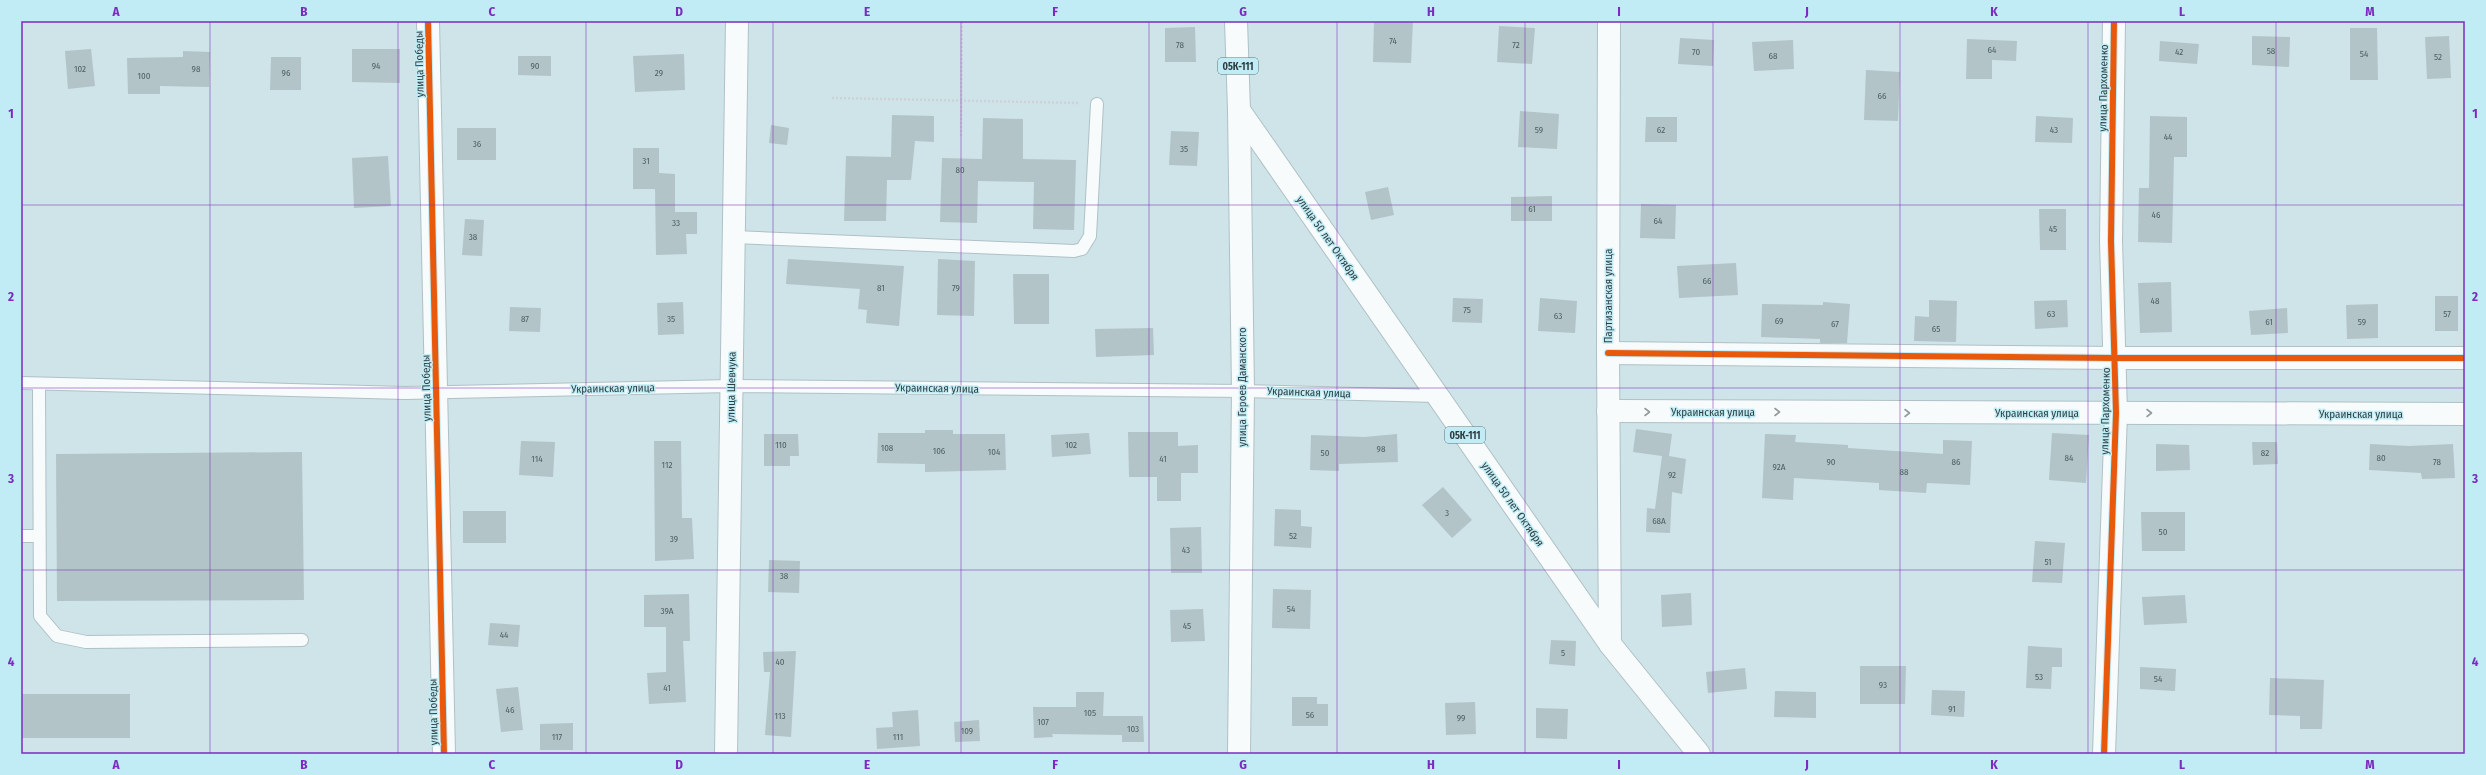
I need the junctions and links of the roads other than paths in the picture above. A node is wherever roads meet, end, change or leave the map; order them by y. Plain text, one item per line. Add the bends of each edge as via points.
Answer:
1 (428, 21) edge
2 (738, 21) edge
3 (1236, 21) edge
4 (1609, 21) edge
5 (2114, 21) edge
6 (1097, 104) road end
7 (1240, 110) junction
8 (734, 237) junction
9 (1608, 353) junction
10 (2116, 358) junction
11 (2465, 358) edge
12 (21, 383) edge
13 (38, 384) junction
14 (731, 386) junction
15 (1243, 391) junction
16 (436, 392) junction
17 (1437, 396) junction
18 (1608, 412) junction
19 (2116, 413) junction
20 (2465, 414) edge
21 (21, 536) edge
22 (39, 536) junction
23 (302, 640) dead end
24 (1610, 644) junction
25 (444, 754) edge
26 (726, 754) edge
27 (1239, 754) edge
28 (1699, 754) edge
29 (2104, 754) edge

1 - 16 street, улица Победы
2 - 8 street, улица Шевчука
3 - 7 street, улица Героев Даманского / 05К-111
4 - 9 street, Партизанская улица
5 - 10 street, улица Пархоменко via 2111,241
6 - 8 lane via 1090,236 1082,249 1074,251
7 - 15 street, улица Героев Даманского
7 - 17 street, улица 50 лет Октября / 05К-111
8 - 14 street, улица Шевчука
9 - 10 street
9 - 18 street, Партизанская улица
10 - 11 street
10 - 19 street, улица Пархоменко
12 - 13 lane, Украинская улица
13 - 16 lane, Украинская улица
13 - 22 lane
14 - 15 lane, Украинская улица
14 - 16 lane, Украинская улица
14 - 26 street, улица Шевчука
15 - 17 lane, Украинская улица
15 - 27 street, улица Героев Даманского
16 - 25 street, улица Победы
17 - 24 street, улица 50 лет Октября / 05К-111
18 -> 19 street, Украинская улица
18 - 24 street, Партизанская улица
19 -> 20 street, Украинская улица
19 - 29 street, улица Пархоменко
21 - 22 lane
22 - 23 lane via 40,616 57,636 86,642
24 - 28 street, улица 50 лет Октября / 05К-111

